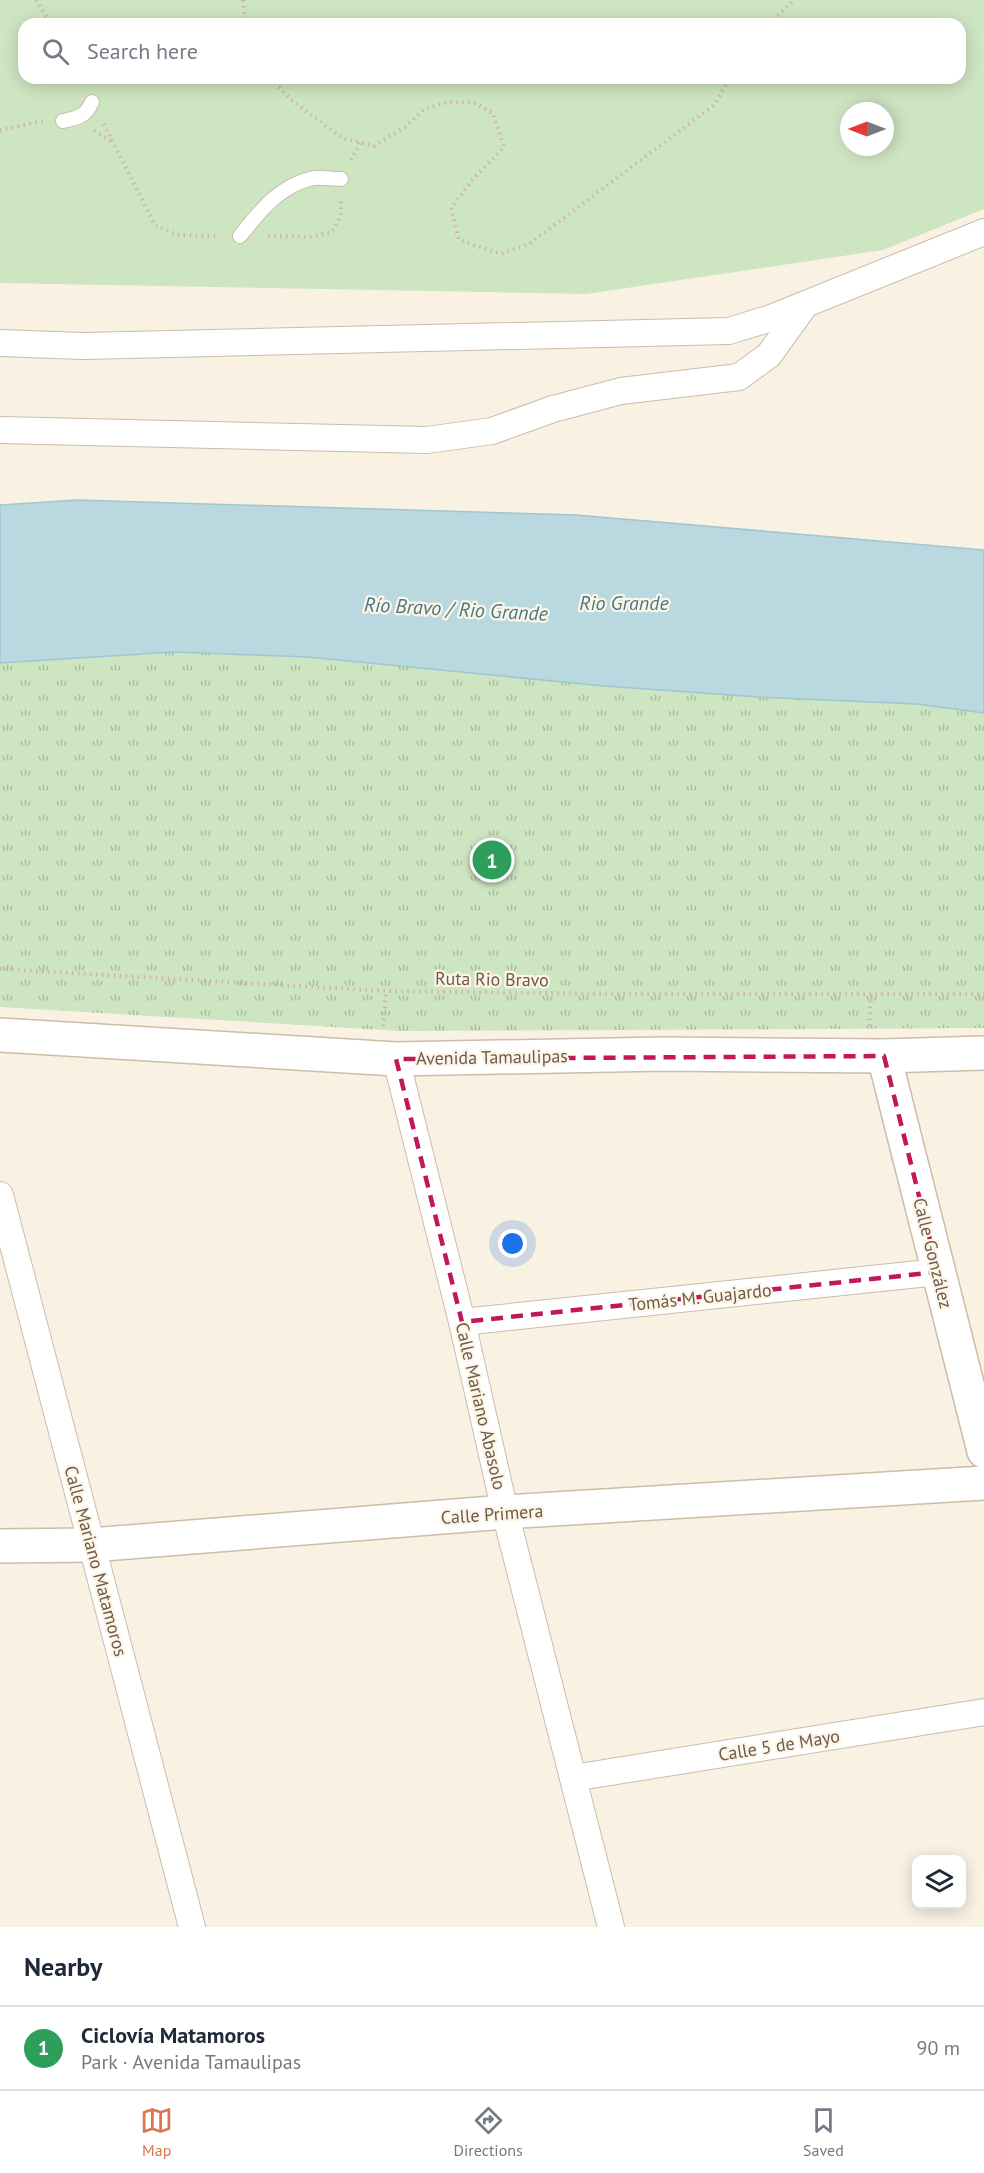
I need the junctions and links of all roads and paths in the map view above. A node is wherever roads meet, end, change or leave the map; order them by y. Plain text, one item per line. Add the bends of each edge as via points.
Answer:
1 (36, 0) edge
2 (243, 0) edge
3 (794, 0) edge
4 (47, 18) edge
5 (245, 18) edge
6 (775, 18) edge
7 (276, 84) edge
8 (726, 84) edge
9 (92, 102) joint
10 (63, 121) dead end
11 (360, 142) junction
12 (341, 179) junction
13 (984, 232) edge
14 (240, 236) junction
15 (806, 304) junction
16 (0, 343) edge
17 (0, 430) edge
18 (0, 969) edge
19 (984, 994) edge
20 (0, 1035) edge
21 (984, 1053) edge
22 (884, 1056) junction
23 (396, 1059) junction
24 (0, 1195) edge
25 (938, 1272) junction
26 (462, 1322) junction
27 (984, 1451) edge
28 (984, 1484) edge
29 (505, 1512) junction
30 (91, 1545) junction
31 (0, 1546) edge
32 (984, 1712) edge
33 (573, 1778) junction
34 (192, 1927) edge
35 (611, 1927) edge

1 - 4 path
2 - 5 path
3 - 6 path
7 - 11 path via 342,138
8 - 11 path via 714,105 529,244 501,254 459,240 451,208 504,147 493,114 476,103 448,102 424,109 405,127 374,146
9 - 10 lane via 88,112
9 - 14 path via 155,225 177,235
11 - 12 path
12 - 14 lane via 314,178 288,187 264,206
12 - 14 path via 341,216 332,232 309,237
13 - 15 street
15 - 16 street via 729,331 83,346
15 - 17 street via 769,355 739,377 621,391 492,431 427,440
18 - 19 path, Ruta Rio Bravo via 386,991
20 - 23 street, Avenida Tamaulipas
21 - 22 street, Avenida Tamaulipas
22 - 23 street, Avenida Tamaulipas via 663,1054
22 - 25 street, Calle González
23 - 26 street, Calle Mariano Abasolo
24 - 30 street, Calle Mariano Matamoros
25 - 26 street, Tomás M. Guajardo
25 - 27 street, Calle González
26 - 29 street, Calle Mariano Abasolo
28 - 29 street, Calle Primera
29 - 30 street, Calle Primera
29 - 33 street, Calle Mariano Abasolo
30 - 31 street, Calle Primera
30 - 34 street, Calle Mariano Matamoros
32 - 33 street, Calle 5 de Mayo
33 - 35 street, Calle Mariano Abasolo

